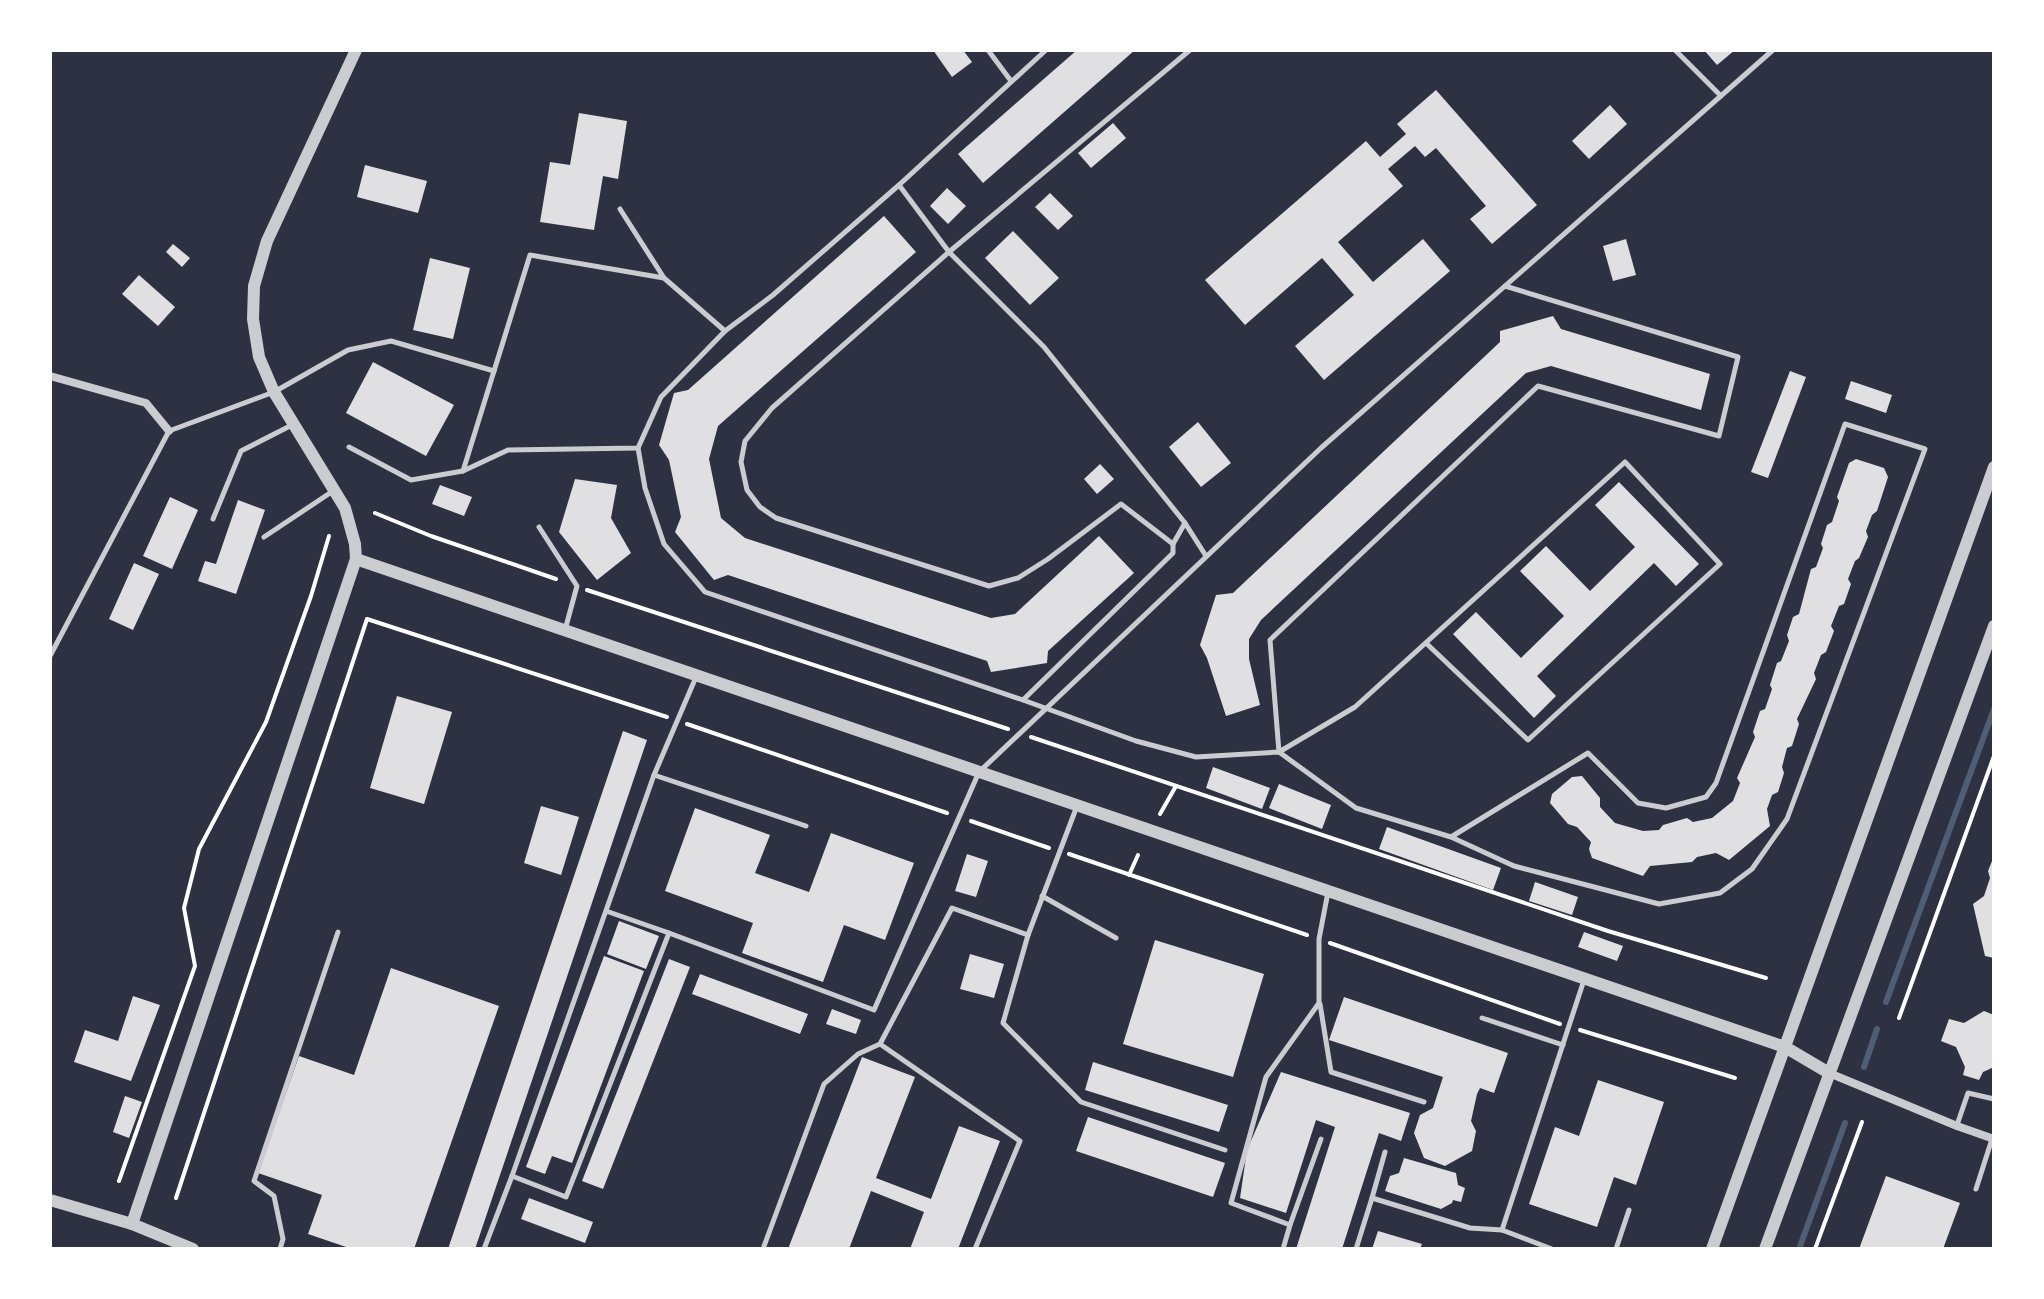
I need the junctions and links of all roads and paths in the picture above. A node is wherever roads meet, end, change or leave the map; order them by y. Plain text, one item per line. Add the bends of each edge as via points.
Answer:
1 (356, 50) edge
2 (988, 50) edge
3 (1046, 50) edge
4 (1190, 50) edge
5 (1675, 50) edge
6 (1773, 50) edge
7 (1011, 81) junction
8 (1721, 96) junction
9 (899, 185) junction
10 (620, 209) dead end
11 (949, 252) junction
12 (664, 278) junction
13 (1505, 286) junction
14 (725, 331) junction
15 (494, 371) junction
16 (50, 376) edge
17 (274, 392) junction
18 (292, 425) junction
19 (169, 431) junction
20 (349, 447) dead end
21 (638, 448) junction
22 (1994, 467) edge
23 (463, 471) junction
24 (335, 489) junction
25 (375, 513) dead end
26 (213, 519) dead end
27 (1185, 523) junction
28 (539, 527) dead end
29 (329, 536) dead end
30 (264, 537) dead end
31 (1173, 544) junction
32 (1206, 556) junction
33 (356, 559) junction
34 (577, 586) junction
35 (1994, 626) edge
36 (565, 631) junction
37 (1426, 643) junction
38 (50, 656) edge
39 (697, 675) junction
40 (1023, 700) junction
41 (1045, 710) junction
42 (679, 721) junction
43 (1020, 733) junction
44 (1279, 752) junction
45 (1994, 756) edge
46 (979, 772) junction
47 (654, 775) junction
48 (1176, 786) junction
49 (1077, 806) junction
50 (1160, 814) dead end
51 (960, 817) junction
52 (806, 826) dead end
53 (1451, 837) junction
54 (1060, 851) junction
55 (1138, 855) dead end
56 (1129, 875) junction
57 (1329, 892) junction
58 (1042, 896) junction
59 (606, 911) junction
60 (338, 932) dead end
61 (669, 933) junction
62 (1028, 935) junction
63 (1116, 938) dead end
64 (1319, 939) junction
65 (1766, 978) dead end
66 (1585, 979) junction
67 (1319, 1003) junction
68 (1482, 1018) dead end
69 (1899, 1018) dead end
70 (1569, 1027) junction
71 (880, 1044) junction
72 (1563, 1045) junction
73 (1785, 1047) junction
74 (1829, 1073) junction
75 (1735, 1078) dead end
76 (1994, 1099) edge
77 (1424, 1102) dead end
78 (1862, 1122) dead end
79 (1957, 1126) junction
80 (1993, 1138) edge
81 (1321, 1139) dead end
82 (1225, 1150) dead end
83 (1385, 1152) dead end
84 (512, 1176) junction
85 (119, 1181) dead end
86 (1976, 1189) dead end
87 (176, 1198) dead end
88 (1372, 1198) junction
89 (50, 1200) edge
90 (1629, 1210) dead end
91 (132, 1224) junction
92 (1290, 1225) junction
93 (1502, 1230) junction
94 (193, 1249) edge
95 (280, 1249) edge
96 (484, 1249) edge
97 (763, 1249) edge
98 (975, 1249) edge
99 (1283, 1249) edge
100 (1356, 1249) edge
101 (1552, 1249) edge
102 (1616, 1249) edge
103 (1712, 1249) edge
104 (1765, 1249) edge
105 (1815, 1249) edge

1 - 17 street via 267,241 254,286 259,357
2 - 7 lane
3 - 7 lane
4 - 11 lane
5 - 8 lane
6 - 8 lane
7 - 9 lane
8 - 13 lane
9 - 11 lane
9 - 14 lane
10 - 12 lane
11 - 27 lane via 1044,347
11 - 31 lane via 772,408 745,441 741,462 753,498 776,518 989,586 1018,578 1121,504
12 - 14 lane
12 - 15 lane via 530,255
13 - 32 lane
13 - 44 lane via 1738,357 1719,436 1538,386 1270,640
14 - 21 lane via 661,397
15 - 17 lane via 391,341 348,350
15 - 23 lane
16 - 19 street via 146,403
17 - 18 street
17 - 19 lane
18 - 24 street
18 - 26 lane via 241,451
19 - 38 lane
20 - 23 lane via 411,480
21 - 23 lane via 508,450
21 - 40 lane via 664,544 705,592
22 - 73 street
24 - 30 lane
24 - 33 street via 350,525
25 - 34 path
27 - 31 lane
27 - 32 lane
28 - 34 lane
29 - 85 path via 266,722 199,849 184,908 195,966
31 - 40 lane via 1173,553
32 - 41 lane
33 - 36 street
33 - 91 street
34 - 36 lane
34 - 43 path
35 - 74 street
36 - 39 street
37 - 37 lane via 1528,740 1720,564 1625,462
37 - 44 lane via 1355,707
39 - 42 lane
39 - 46 street
40 - 41 lane
41 - 43 lane
41 - 44 lane via 1196,757
42 - 47 lane
42 - 51 path
42 - 87 path via 367,619
43 - 46 lane
43 - 48 path
44 - 53 lane via 1356,808
45 - 69 path
46 - 49 street
46 - 51 lane
47 - 52 lane
47 - 59 lane
48 - 50 path
48 - 65 path via 1608,931
49 - 54 lane
49 - 57 street
51 - 54 path
51 - 61 lane via 874,1010
53 - 53 lane via 1514,866 1659,904 1720,893 1752,869 1787,819 1925,449 1845,424 1716,783 1706,797 1666,808 1638,803 1588,753
54 - 56 path
54 - 58 lane
55 - 56 path
56 - 64 path
57 - 64 lane
57 - 66 street
58 - 62 lane
58 - 63 lane
59 - 61 lane
59 - 84 lane
60 - 95 lane via 254,1181 274,1196 283,1239
61 - 84 lane via 566,1197
62 - 71 lane via 952,908
62 - 82 lane via 1003,1023 1081,1102
64 - 67 lane
64 - 70 path
66 - 70 lane
66 - 73 street
67 - 77 lane via 1331,1072
67 - 92 lane via 1266,1077 1231,1203
68 - 72 lane
70 - 72 lane
70 - 75 path
71 - 97 lane via 858,1054 824,1084
71 - 98 lane via 1020,1141
72 - 93 lane
73 - 74 street
73 - 103 street
74 - 79 street
74 - 104 street
76 - 79 lane via 1968,1093
78 - 105 path
79 - 80 street
80 - 86 lane
81 - 92 lane
83 - 88 lane
84 - 96 lane
88 - 93 lane via 1470,1228
88 - 100 lane
89 - 91 street
90 - 102 lane
91 - 94 street
92 - 99 lane
93 - 101 lane

